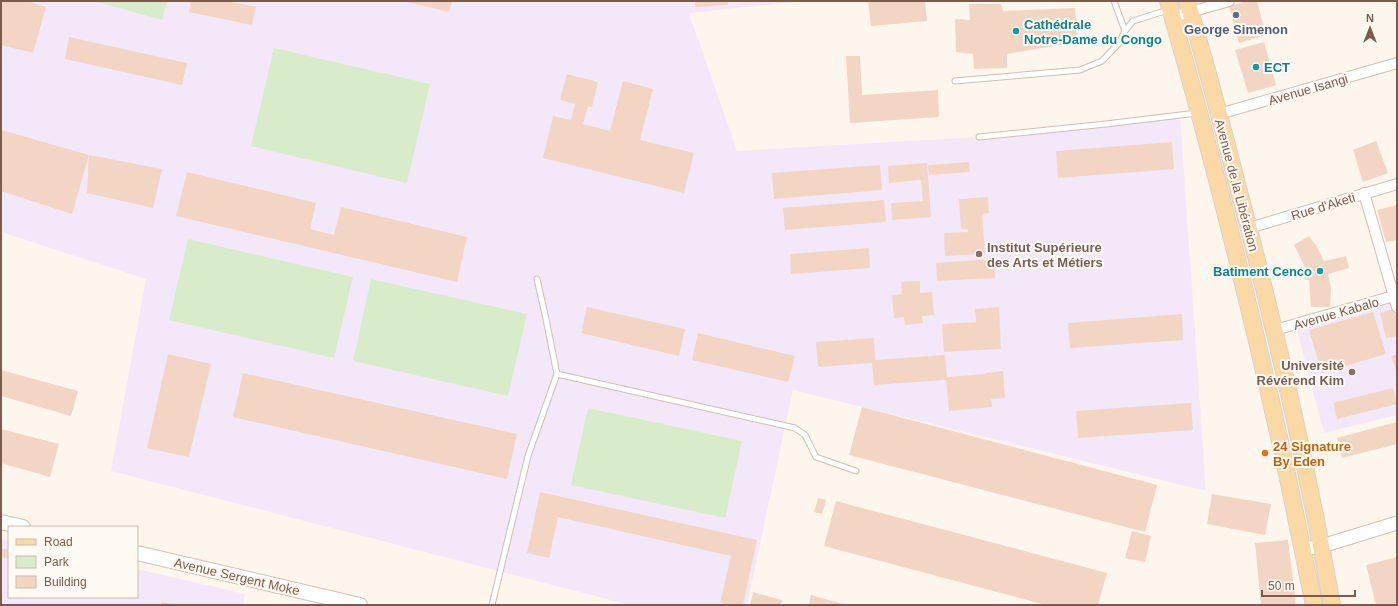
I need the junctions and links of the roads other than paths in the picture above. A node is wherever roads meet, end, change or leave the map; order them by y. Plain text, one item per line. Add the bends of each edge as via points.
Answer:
1 (1114, 1) edge
2 (1229, 1) edge
3 (1188, 7) edge
4 (1171, 9) edge
5 (1125, 31) junction
6 (1397, 63) edge
7 (955, 82) dead end
8 (1200, 112) junction
9 (1219, 114) junction
10 (979, 137) dead end
11 (1397, 184) edge
12 (1364, 193) junction
13 (1249, 228) junction
14 (537, 279) dead end
15 (1395, 296) edge
16 (1397, 307) edge
17 (1275, 330) junction
18 (557, 374) junction
19 (856, 471) dead end
20 (1, 522) edge
21 (1397, 523) edge
22 (19, 526) edge
23 (1322, 546) junction
24 (1302, 549) junction
25 (138, 553) edge
26 (360, 605) edge
27 (492, 605) edge
28 (1314, 605) edge
29 (1332, 605) edge

1 - 5 lane
2 - 3 street
3 - 4 street
3 - 9 main road, Avenue de la Libération
4 - 5 lane via 1134,21
4 - 8 main road, Avenue de la Libération
5 - 7 lane via 1119,43 1102,61 1080,70
6 - 9 street, Avenue Isangi
8 - 10 lane
8 - 24 main road, Avenue de la Libération via 1258,347
9 - 13 main road, Avenue de la Libération
11 - 12 street, Rue d'Aketi
12 - 13 street, Rue d'Aketi
12 - 15 street
13 - 17 main road, Avenue de la Libération
14 - 18 lane
15 - 16 street
15 - 17 street, Avenue Kabalo
17 - 23 main road, Avenue de la Libération
18 - 19 lane via 795,428 805,435 816,457
18 - 27 lane via 528,456
20 - 22 main road
21 - 23 street
23 - 24 street
23 - 29 main road, Avenue de la Libération
24 - 28 main road, Avenue de la Libération
25 - 26 main road, Avenue Sergent Moke

